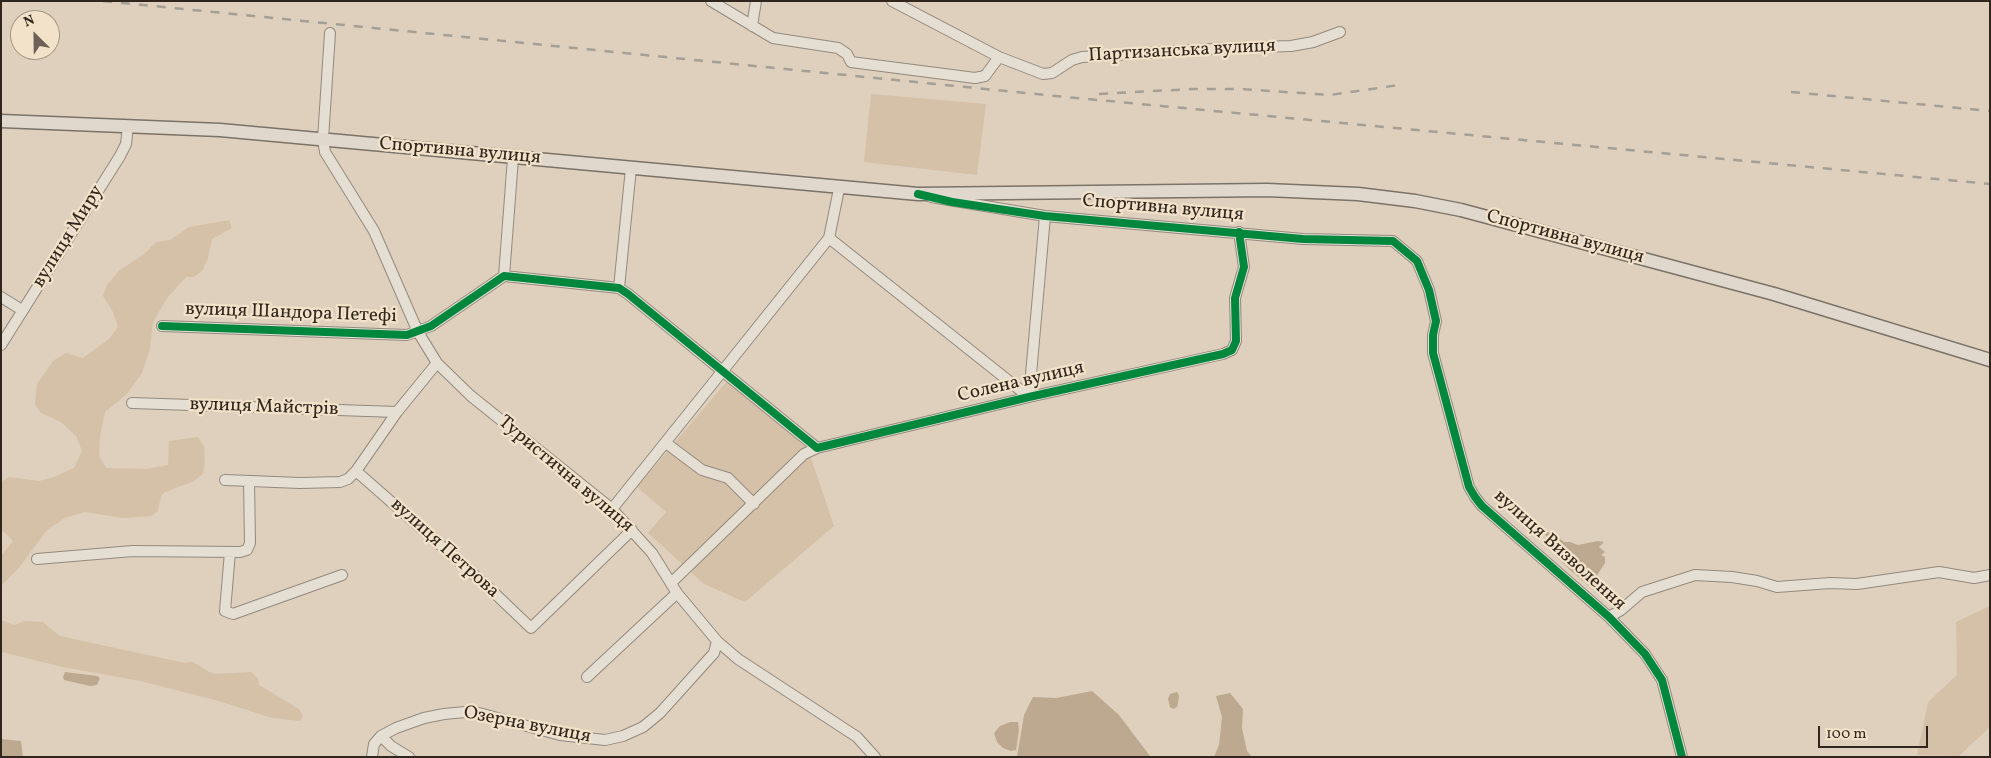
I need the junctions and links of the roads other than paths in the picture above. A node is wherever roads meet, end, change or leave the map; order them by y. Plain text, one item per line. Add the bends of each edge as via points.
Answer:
1 (710, 1) edge
2 (756, 1) edge
3 (892, 1) edge
4 (752, 26) junction
5 (1340, 32) dead end
6 (330, 33) dead end
7 (999, 57) junction
8 (1, 121) edge
9 (128, 126) junction
10 (323, 139) junction
11 (514, 158) junction
12 (631, 168) junction
13 (839, 188) junction
14 (918, 194) junction
15 (1045, 216) junction
16 (1239, 232) junction
17 (829, 238) junction
18 (1403, 249) joint
19 (504, 276) junction
20 (619, 288) junction
21 (1, 297) edge
22 (22, 310) junction
23 (162, 326) dead end
24 (418, 332) junction
25 (1, 345) edge
26 (1990, 360) edge
27 (437, 363) junction
28 (724, 372) junction
29 (1029, 397) junction
30 (132, 403) dead end
31 (397, 412) junction
32 (666, 443) junction
33 (817, 448) junction
34 (356, 472) junction
35 (225, 480) dead end
36 (249, 481) junction
37 (754, 504) junction
38 (612, 510) junction
39 (632, 530) junction
40 (230, 552) junction
41 (37, 559) dead end
42 (342, 575) dead end
43 (1990, 575) edge
44 (670, 583) junction
45 (676, 593) junction
46 (1609, 616) junction
47 (717, 640) junction
48 (588, 677) dead end
49 (381, 736) junction
50 (372, 757) edge
51 (410, 757) edge
52 (875, 757) edge
53 (1682, 757) edge

1 - 4 street
2 - 4 street
3 - 7 street, Партизанська вулиця
4 - 7 street via 774,38 838,48 847,54 851,62 966,77 985,76
5 - 7 street, Партизанська вулиця via 1292,46 1082,57 1052,73 1043,74
6 - 10 street
8 - 9 main road, Спортивна вулиця
9 - 10 main road, Спортивна вулиця
9 - 22 street, вулиця Миру via 126,144 120,156
10 - 11 main road, Спортивна вулиця
10 - 24 street, Туристична вулиця via 325,152 374,231
11 - 12 main road, Спортивна вулиця
11 - 19 street
12 - 13 main road, Спортивна вулиця
12 - 20 street
13 - 14 main road, Спортивна вулиця
13 - 17 street
14 - 15 street, Спортивна вулиця
14 - 26 main road, Спортивна вулиця via 1268,190 1358,194 1415,201 1461,210 1765,291
15 - 16 street, Спортивна вулиця
15 - 29 street
16 - 18 street, Спортивна вулиця via 1303,239 1394,241
16 - 29 street, Солена вулиця via 1244,267 1235,298 1236,341 1232,350
17 - 28 street
17 - 29 street
18 - 46 street, вулиця Визволення via 1417,260 1429,290 1436,321 1433,353 1474,497
19 - 20 street
19 - 24 street
20 - 28 street
21 - 22 street
22 - 25 street, вулиця Миру
23 - 24 street, вулиця Шандора Петефі via 407,335
24 - 27 street, Туристична вулиця
27 - 31 street
27 - 38 street, Туристична вулиця via 471,396
28 - 32 street
28 - 33 street
29 - 33 street, Солена вулиця
30 - 31 street, вулиця Майстрів
31 - 34 street
32 - 37 street via 702,470 728,478
32 - 38 street
33 - 37 street, Солена вулиця via 804,454
34 - 36 street via 340,482
34 - 39 street, вулиця Петрова via 531,628
35 - 36 street
36 - 40 street via 250,543 247,550
37 - 44 street, Солена вулиця
38 - 39 street, Туристична вулиця
39 - 44 street, Туристична вулиця via 652,553
40 - 41 street via 133,551
40 - 42 street via 225,611 233,614
43 - 46 street via 1974,578 1939,572 1857,584 1777,587 1732,576 1695,576 1642,592
44 - 45 street, Туристична вулиця
45 - 47 street, Туристична вулиця
45 - 48 street
46 - 53 street, вулиця Визволення via 1645,654 1662,680
47 - 49 street, Озерна вулиця via 714,653 660,713 643,727 623,736 605,740 560,735 465,712 424,718
47 - 52 street, Туристична вулиця via 738,659 857,737
49 - 50 street via 374,744
49 - 51 street via 390,746

